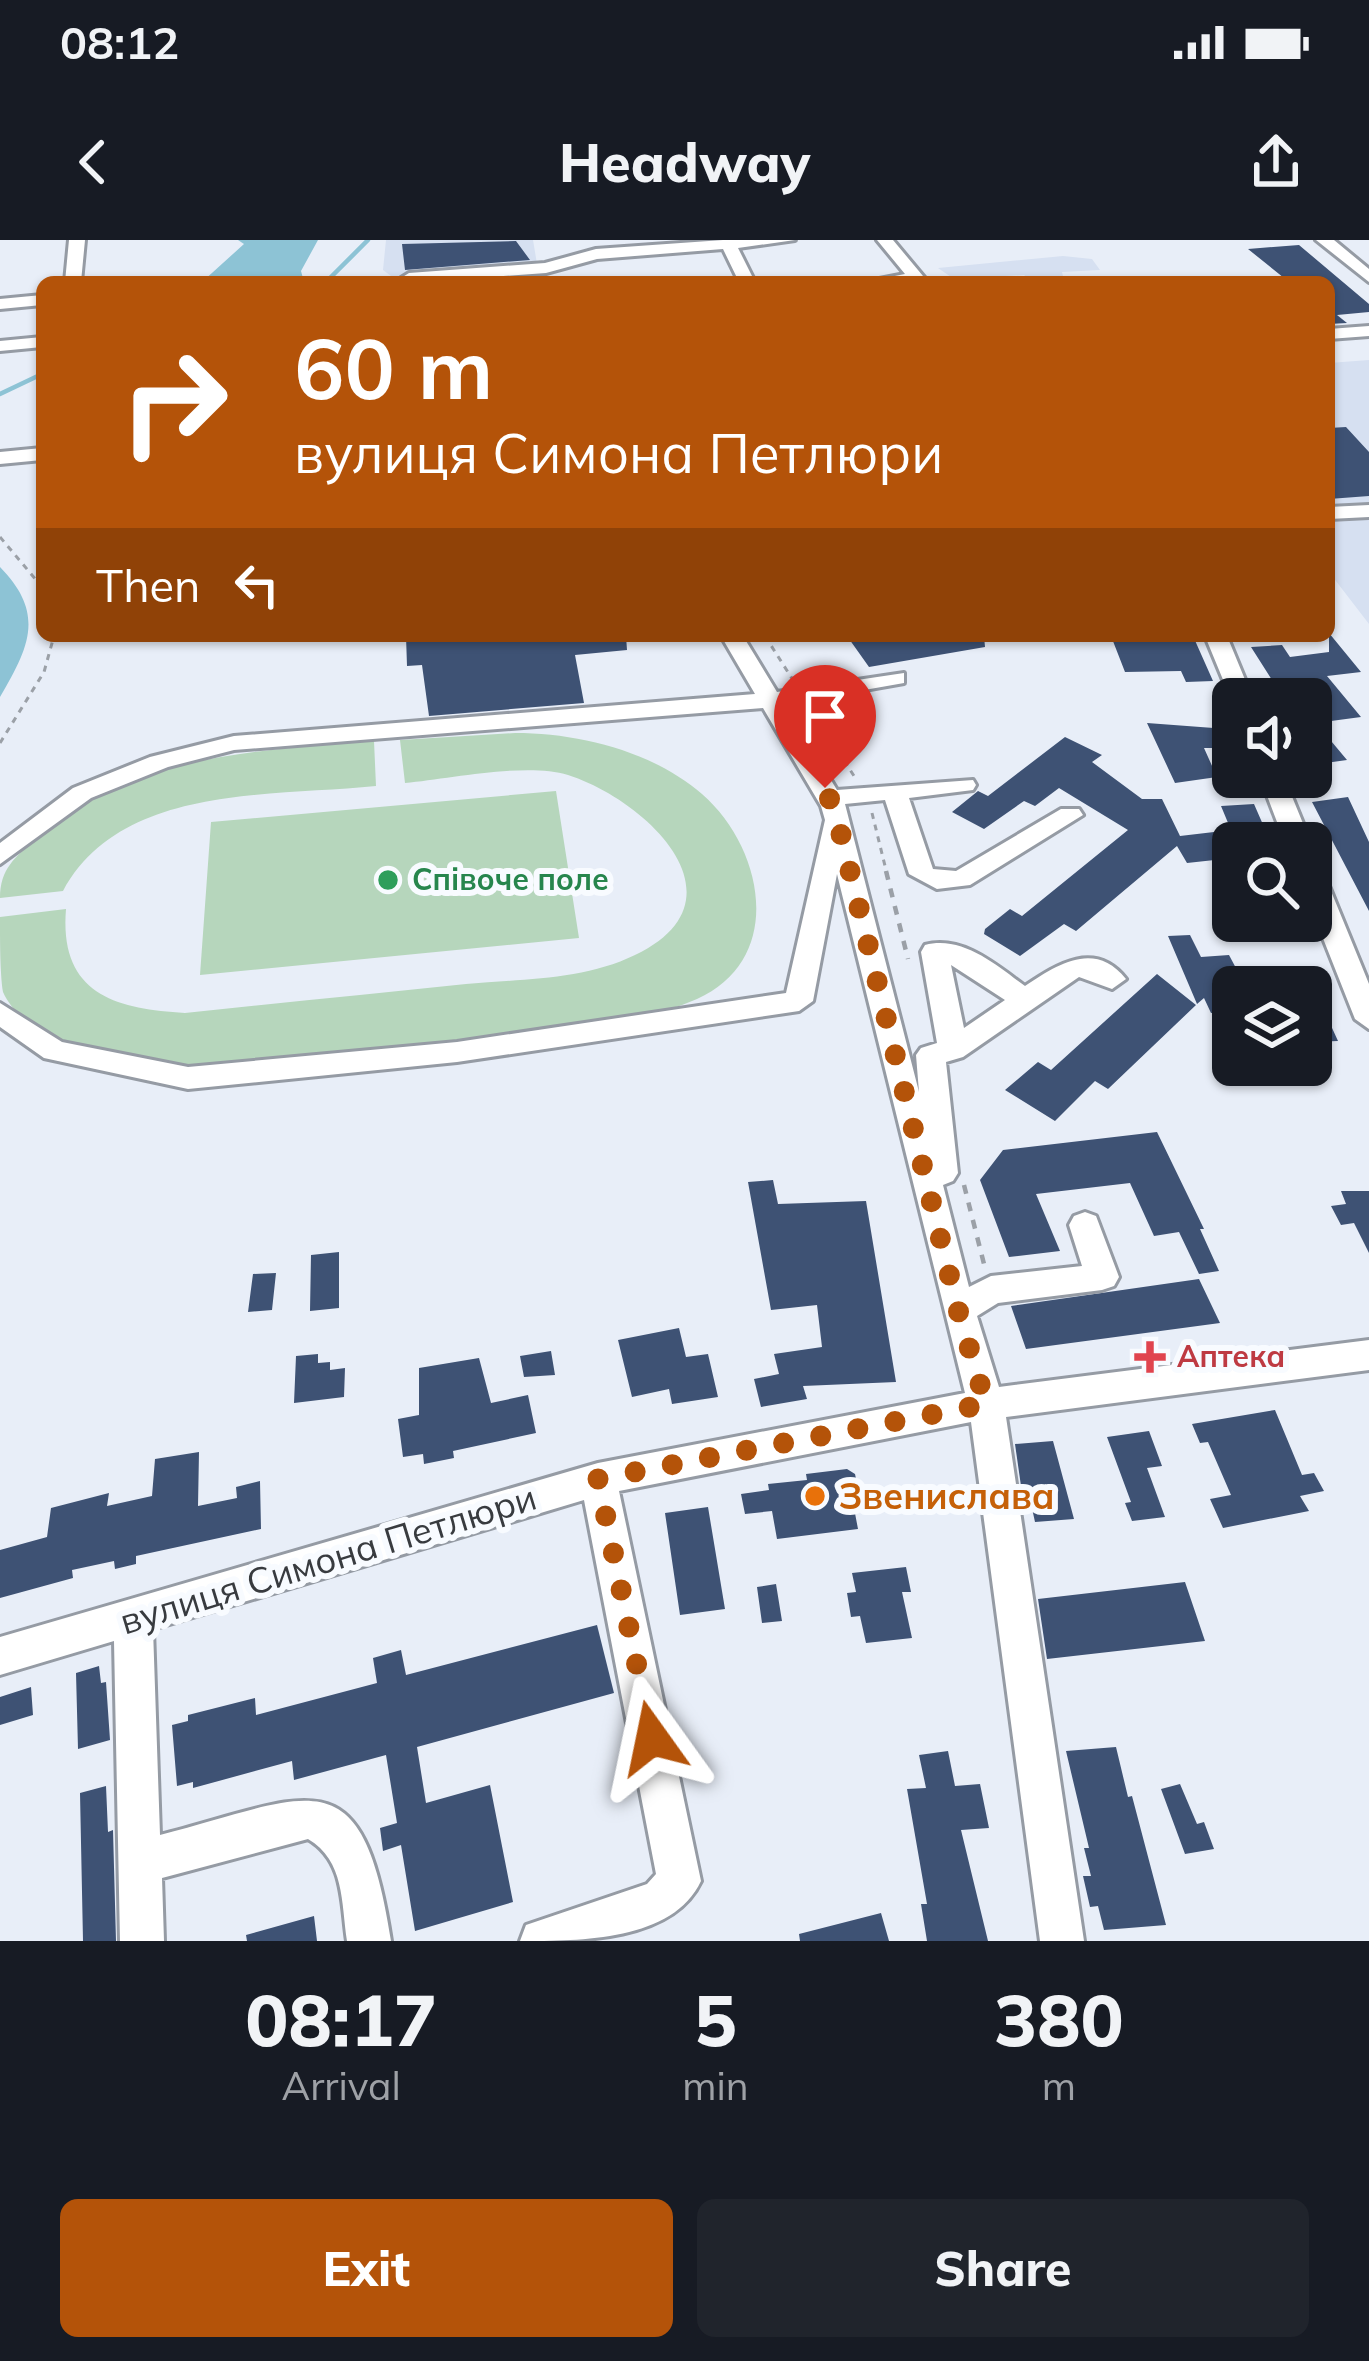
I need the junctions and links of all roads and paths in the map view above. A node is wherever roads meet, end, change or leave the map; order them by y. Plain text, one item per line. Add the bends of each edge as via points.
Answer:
1 (77, 240) edge
2 (787, 240) edge
3 (885, 240) edge
4 (1324, 240) edge
5 (728, 244) junction
6 (636, 246) edge
7 (573, 247) dead end
8 (596, 254) junction
9 (548, 268) edge
10 (74, 276) edge
11 (437, 276) edge
12 (744, 276) edge
13 (915, 276) edge
14 (1369, 277) edge
15 (36, 301) edge
16 (0, 304) edge
17 (1369, 331) edge
18 (1335, 334) edge
19 (36, 343) edge
20 (0, 346) edge
21 (36, 455) edge
22 (0, 458) edge
23 (1369, 511) edge
24 (1335, 513) edge
25 (0, 537) edge
26 (36, 580) edge
27 (52, 642) edge
28 (736, 642) edge
29 (1218, 642) edge
30 (1233, 678) edge
31 (896, 679) dead end
32 (770, 700) junction
33 (0, 743) edge
34 (964, 785) dead end
35 (896, 793) junction
36 (833, 806) junction
37 (1070, 815) dead end
38 (0, 856) edge
39 (1332, 926) edge
40 (1112, 979) dead end
41 (1025, 1000) junction
42 (0, 1013) edge
43 (1369, 1019) edge
44 (953, 1050) junction
45 (1085, 1225) dead end
46 (951, 1268) junction
47 (958, 1310) junction
48 (1369, 1355) edge
49 (986, 1404) junction
50 (598, 1479) junction
51 (134, 1617) junction
52 (0, 1656) edge
53 (140, 1862) junction
54 (142, 1941) edge
55 (369, 1941) edge
56 (542, 1941) edge
57 (1062, 1941) edge

1 - 10 street
2 - 5 street
3 - 13 street
4 - 14 street
5 - 6 street
5 - 12 street
6 - 8 street
7 - 8 street
8 - 9 street
9 - 11 street
15 - 16 street
17 - 18 street
19 - 20 street
21 - 22 street
23 - 24 street
25 - 26 path
27 - 33 path via 44,672
28 - 32 street
29 - 30 street
31 - 32 street
32 - 36 street
32 - 38 street via 234,743 82,793
34 - 35 street
35 - 36 street
35 - 37 street via 922,874 937,880 961,879
36 - 42 street via 799,1001 457,1052 188,1078 53,1051
36 - 46 street
39 - 43 street
40 - 41 street via 1079,965
41 - 44 street
41 - 44 street via 968,959 935,952
44 - 46 street via 931,1055
45 - 47 street via 1102,1276 991,1291
46 - 47 street
47 - 49 street
48 - 49 street, вулиця Симона Петлюри
49 - 50 street, вулиця Симона Петлюри
49 - 57 street
50 - 51 street, вулиця Симона Петлюри
50 - 56 street via 679,1881 661,1901
51 - 52 street, вулиця Симона Петлюри
51 - 53 street
53 - 54 street
53 - 55 street via 308,1818 326,1823 353,1850

